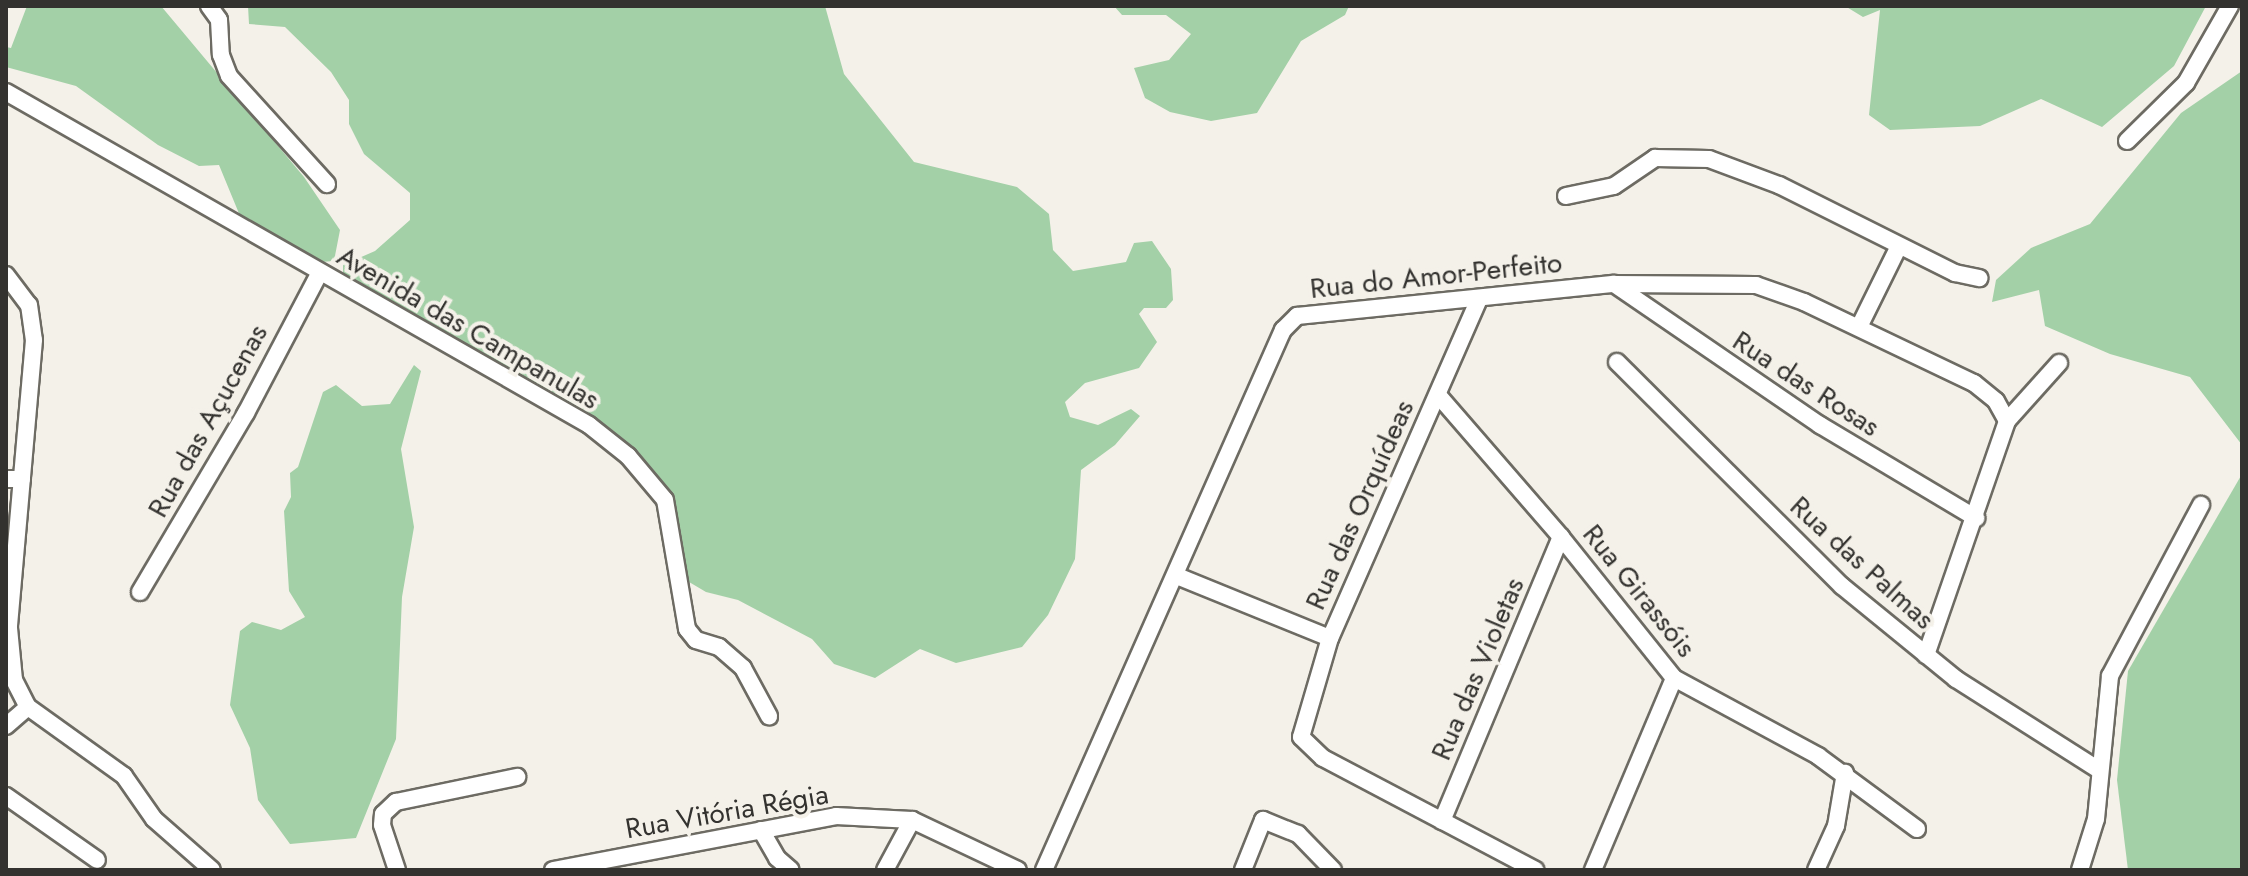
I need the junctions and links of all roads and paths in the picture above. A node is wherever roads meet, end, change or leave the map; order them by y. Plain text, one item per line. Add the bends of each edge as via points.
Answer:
1 (209, 6) edge
2 (2230, 6) edge
3 (6, 92) edge
4 (2127, 141) dead end
5 (327, 184) dead end
6 (1566, 196) dead end
7 (1899, 246) junction
8 (319, 274) junction
9 (6, 275) edge
10 (1979, 278) dead end
11 (1614, 284) junction
12 (1479, 299) junction
13 (1859, 327) junction
14 (1617, 362) dead end
15 (2059, 363) dead end
16 (1438, 395) junction
17 (2007, 421) junction
18 (14, 479) edge
19 (2201, 505) dead end
20 (1976, 518) junction
21 (1561, 537) junction
22 (1177, 576) junction
23 (140, 592) dead end
24 (1330, 638) junction
25 (1926, 655) junction
26 (1674, 678) junction
27 (28, 707) junction
28 (769, 716) dead end
29 (6, 726) edge
30 (2099, 770) junction
31 (1845, 773) junction
32 (517, 777) dead end
33 (6, 796) edge
34 (912, 820) junction
35 (1442, 821) junction
36 (1917, 829) dead end
37 (761, 830) junction
38 (97, 860) dead end
39 (212, 870) edge
40 (397, 870) edge
41 (553, 870) edge
42 (791, 870) edge
43 (885, 870) edge
44 (1018, 870) edge
45 (1044, 870) edge
46 (1243, 870) edge
47 (1333, 870) edge
48 (1535, 870) edge
49 (1593, 870) edge
50 (1816, 870) edge
51 (2080, 870) edge

1 - 5 street via 219,20 221,55 229,76
2 - 4 street via 2186,83
3 - 8 street, Avenida das Campanulas
6 - 7 street via 1614,186 1655,158 1709,159 1779,185
7 - 10 street via 1955,273
7 - 13 street
8 - 23 street, Rua das Açucenas via 246,413
8 - 28 street, Avenida das Campanulas via 589,425 652,480 665,500 687,629 743,668
9 - 18 street via 29,305 34,340
11 - 12 street, Rua do Amor-Perfeito
11 - 13 street, Rua do Amor-Perfeito via 1756,285
11 - 20 street, Rua das Rosas via 1820,425
12 - 16 street, Rua das Orquídeas
12 - 22 street, Rua do Amor-Perfeito via 1313,312 1289,323
13 - 17 street, Rua do Amor-Perfeito via 1974,383 1996,401
14 - 25 street, Rua das Palmas via 1842,586
15 - 17 street
16 - 21 street, Rua Girassóis
16 - 24 street, Rua das Orquídeas
17 - 20 street
18 - 27 street via 9,658
19 - 30 street via 2110,676
20 - 25 street
21 - 26 street, Rua Girassóis
21 - 35 street, Rua das Violetas
22 - 24 street
22 - 45 street, Rua do Amor-Perfeito
24 - 35 street, Rua das Orquídeas via 1301,737 1323,758
25 - 30 street, Rua das Palmas via 2004,712
26 - 31 street, Rua Girassóis
26 - 49 street
27 - 29 street
27 - 39 street via 124,776 154,819
30 - 51 street via 2096,819
31 - 36 street, Rua Girassóis
31 - 50 street via 1836,826
32 - 40 street via 396,802 383,814 382,825
33 - 38 street
34 - 37 street, Rua Vitória Régia via 836,816
34 - 43 street
34 - 44 street
35 - 48 street
37 - 41 street, Rua Vitória Régia
37 - 42 street
46 - 47 street via 1263,820 1298,834

